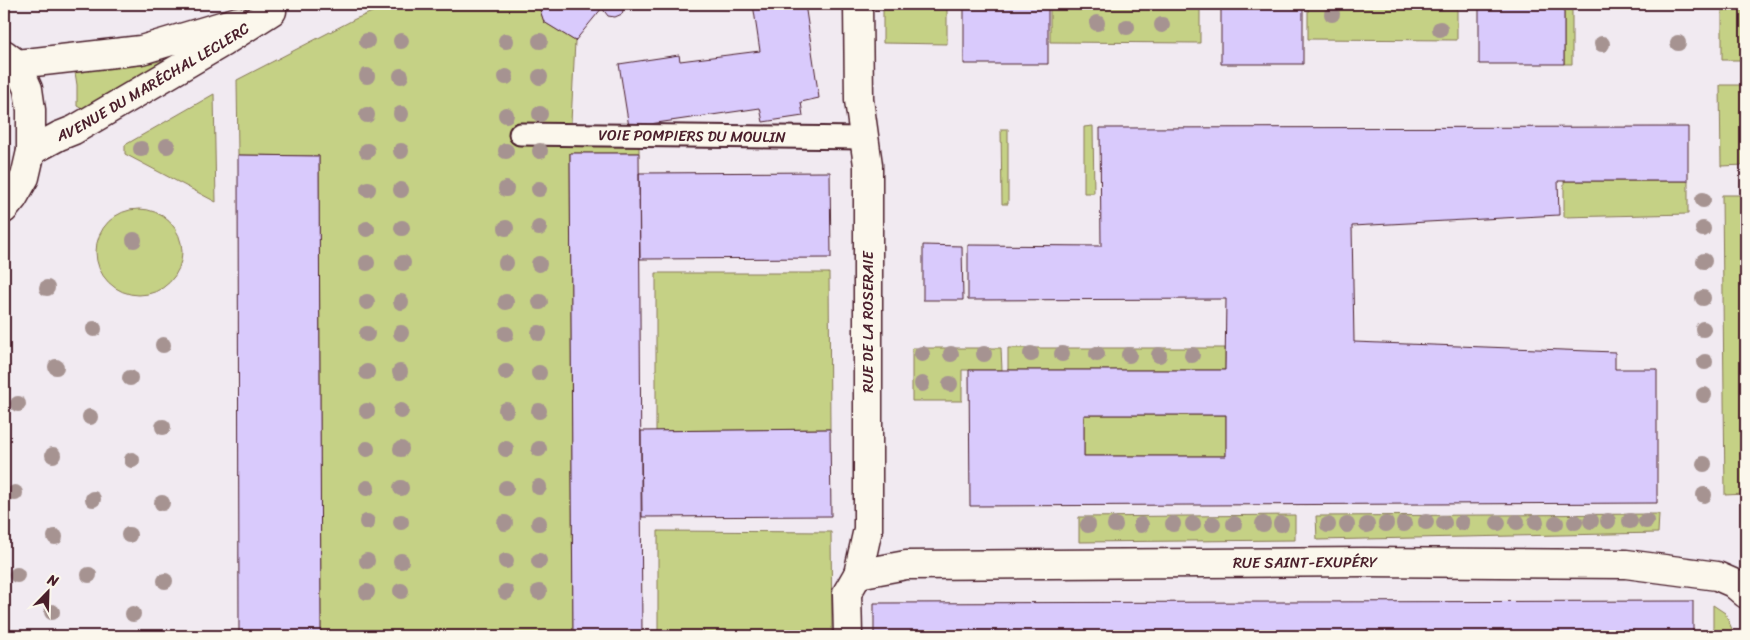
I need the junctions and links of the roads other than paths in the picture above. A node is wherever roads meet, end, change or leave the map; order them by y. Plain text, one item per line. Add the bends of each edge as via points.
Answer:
1 (858, 4) edge
2 (279, 7) edge
3 (10, 59) edge
4 (520, 134) dead end
5 (864, 138) junction
6 (31, 151) junction
7 (4, 209) edge
8 (858, 574) junction
9 (1746, 594) edge
10 (848, 636) edge

1 - 5 street, RUE DE LA ROSERAIE via 859,100
2 - 3 street, AVENUE DU MARÉCHAL LECLERC via 141,50
2 - 6 street, AVENUE DU MARÉCHAL LECLERC via 90,120
3 - 6 street via 28,89
4 - 5 lane, VOIE POMPIERS DU MOULIN
5 - 8 street, RUE DE LA ROSERAIE via 868,166 868,529
6 - 7 street via 25,177
8 - 9 street, RUE SAINT-EXUPÉRY via 906,565 1626,564 1717,576
8 - 10 street, RUE DE LA ROSERAIE via 847,593

